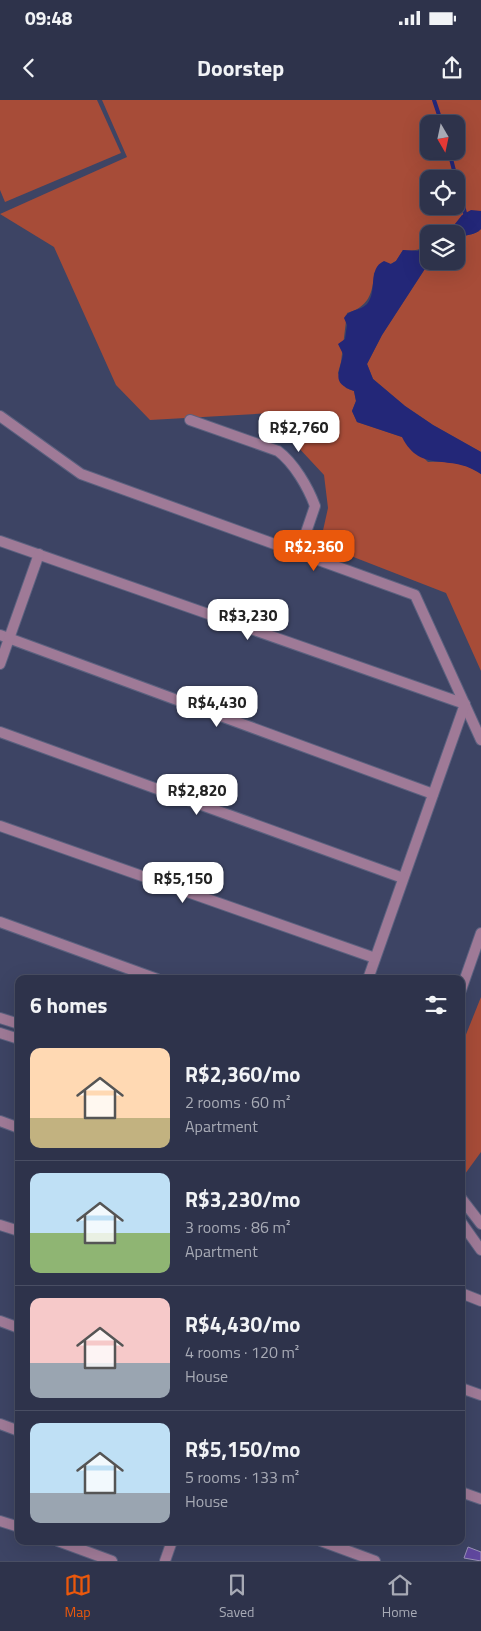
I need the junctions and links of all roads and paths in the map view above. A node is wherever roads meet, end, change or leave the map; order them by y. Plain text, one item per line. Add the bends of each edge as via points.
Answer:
1 (0, 416) edge
2 (190, 420) dead end
3 (0, 541) edge
4 (299, 553) junction
5 (39, 554) junction
6 (5, 637) edge
7 (0, 664) edge
8 (465, 704) junction
9 (0, 732) edge
10 (481, 740) edge
11 (433, 794) junction
12 (0, 826) edge
13 (403, 878) junction
14 (0, 922) edge
15 (481, 933) edge
16 (375, 958) junction
17 (146, 975) edge
18 (369, 975) edge
19 (465, 979) edge
20 (0, 1018) edge
21 (15, 1023) edge
22 (0, 1033) edge
23 (15, 1038) edge
24 (0, 1121) edge
25 (15, 1127) edge
26 (465, 1203) edge
27 (481, 1224) edge
28 (0, 1225) edge
29 (465, 1228) edge
30 (15, 1230) edge
31 (481, 1250) edge
32 (465, 1295) edge
33 (481, 1301) edge
34 (0, 1321) edge
35 (15, 1327) edge
36 (465, 1389) edge
37 (481, 1395) edge
38 (0, 1424) edge
39 (15, 1430) edge
40 (465, 1493) edge
41 (481, 1499) edge
42 (0, 1521) edge
43 (15, 1526) edge
44 (69, 1545) edge
45 (171, 1545) edge
46 (331, 1545) edge
47 (112, 1561) edge
48 (165, 1561) edge
49 (375, 1561) edge

1 - 4 street via 81,474
2 - 4 street via 285,456 315,506
3 - 5 street
4 - 8 street via 415,594
5 - 6 street
5 - 8 street
6 - 7 street
6 - 11 street
8 - 10 street
8 - 11 street
9 - 13 street
11 - 13 street
12 - 16 street
13 - 16 street
14 - 17 street
15 - 19 street
16 - 18 street
20 - 21 street
22 - 23 street
24 - 25 street
26 - 27 street
28 - 30 street
29 - 31 street
32 - 33 street
34 - 35 street
36 - 37 street
38 - 39 street
40 - 41 street
42 - 43 street
44 - 47 street
45 - 48 street
46 - 49 street

